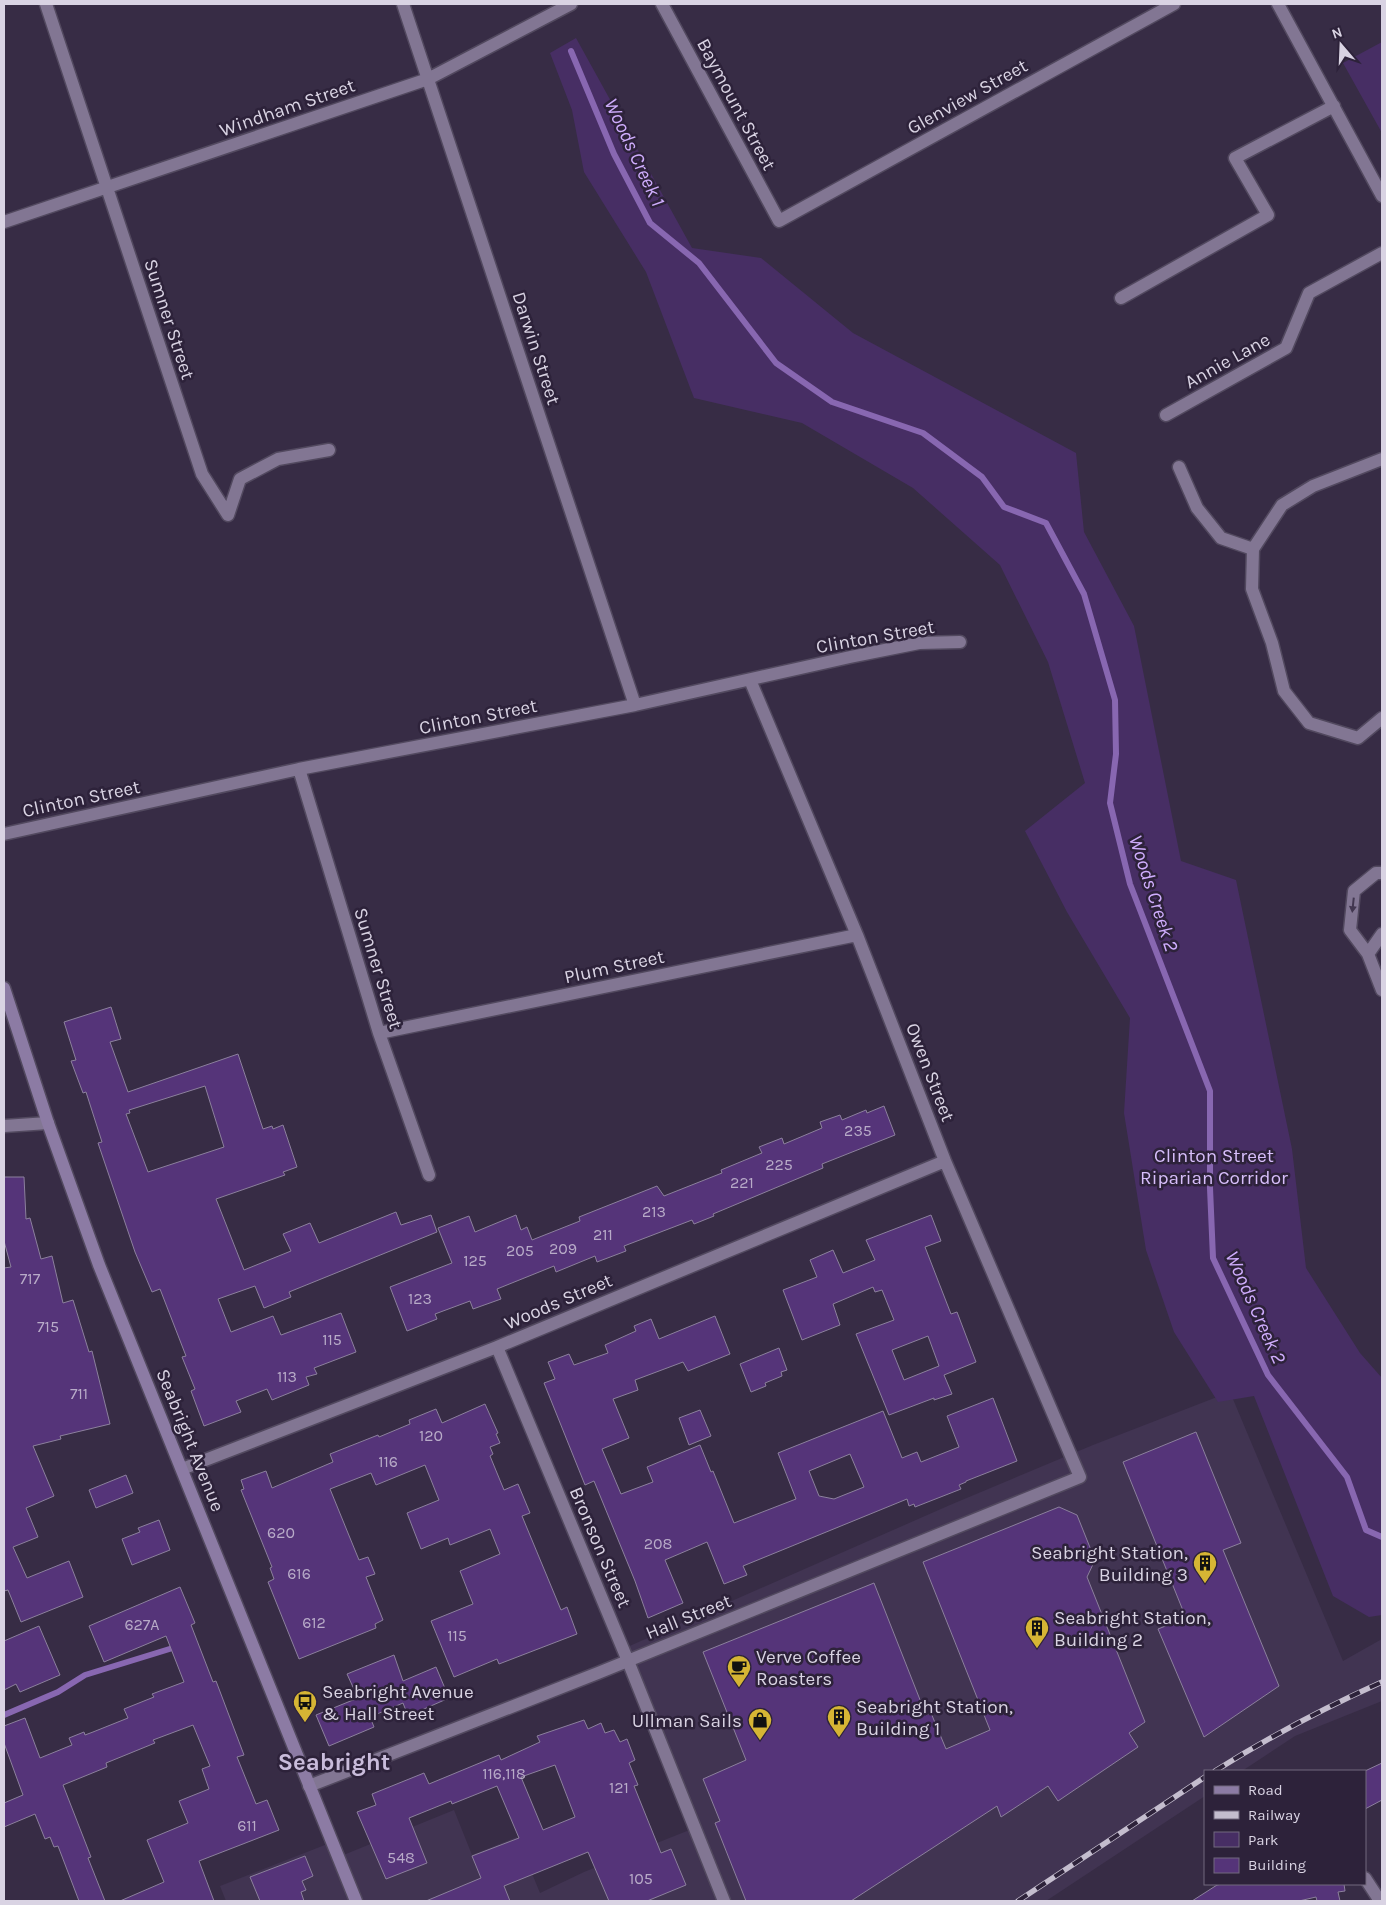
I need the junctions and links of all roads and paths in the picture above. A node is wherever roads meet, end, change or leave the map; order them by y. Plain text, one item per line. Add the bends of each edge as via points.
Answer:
1 (46, 4) edge
2 (403, 4) edge
3 (571, 4) edge
4 (662, 4) edge
5 (1174, 4) edge
6 (1278, 4) edge
7 (428, 79) junction
8 (1334, 106) junction
9 (107, 188) junction
10 (1382, 196) edge
11 (779, 221) joint
12 (4, 222) edge
13 (1382, 253) edge
14 (1121, 298) dead end
15 (1166, 416) dead end
16 (329, 450) dead end
17 (1382, 459) edge
18 (1179, 466) dead end
19 (1253, 550) junction
20 (960, 642) dead end
21 (750, 680) junction
22 (634, 705) junction
23 (1382, 718) edge
24 (299, 770) junction
25 (4, 834) edge
26 (1382, 873) edge
27 (1382, 934) edge
28 (857, 935) junction
29 (1368, 954) junction
30 (4, 988) edge
31 (1382, 990) edge
32 (379, 1033) junction
33 (48, 1123) junction
34 (4, 1126) edge
35 (945, 1161) junction
36 (429, 1175) dead end
37 (497, 1347) junction
38 (182, 1469) junction
39 (1080, 1477) joint
40 (628, 1660) junction
41 (309, 1786) junction
42 (1366, 1880) edge
43 (356, 1901) edge
44 (724, 1901) edge
45 (1380, 1901) edge

1 - 9 street, Sumner Street
2 - 7 street, Darwin Street
3 - 7 street, Windham Street
4 - 11 street, Baymount Street
5 - 11 street, Glenview Street
6 - 8 street
7 - 9 street, Windham Street
7 - 22 street, Darwin Street
8 - 10 street
8 - 14 street via 1235,158 1268,215
9 - 12 street, Windham Street
9 - 16 street, Sumner Street via 202,474 228,515 240,479 278,460
13 - 15 street, Annie Lane via 1309,293 1286,348
17 - 19 street via 1313,486 1282,505
18 - 19 street via 1198,508 1221,538
19 - 23 street via 1252,589 1272,643 1284,691 1309,723 1358,738
20 - 21 street, Clinton Street via 919,643
21 - 22 street, Clinton Street
21 - 28 street, Owen Street
22 - 24 street, Clinton Street
24 - 25 street, Clinton Street
24 - 32 street, Sumner Street
26 -> 29 street via 1376,873 1354,891 1350,930
27 - 29 street
28 - 32 street, Plum Street
28 - 35 street, Owen Street
29 - 31 street
30 - 33 main road, Seabright Avenue
32 - 36 street, Sumner Street
33 - 34 street
33 - 38 main road, Seabright Avenue via 100,1265
35 - 37 street, Woods Street
35 - 39 street, Owen Street
37 - 38 street, Woods Street
37 - 40 street, Bronson Street
38 - 41 main road, Seabright Avenue
39 - 40 street, Hall Street
40 - 41 street, Hall Street
40 - 44 street, Bronson Street
41 - 43 main road, Seabright Avenue
42 - 45 street

